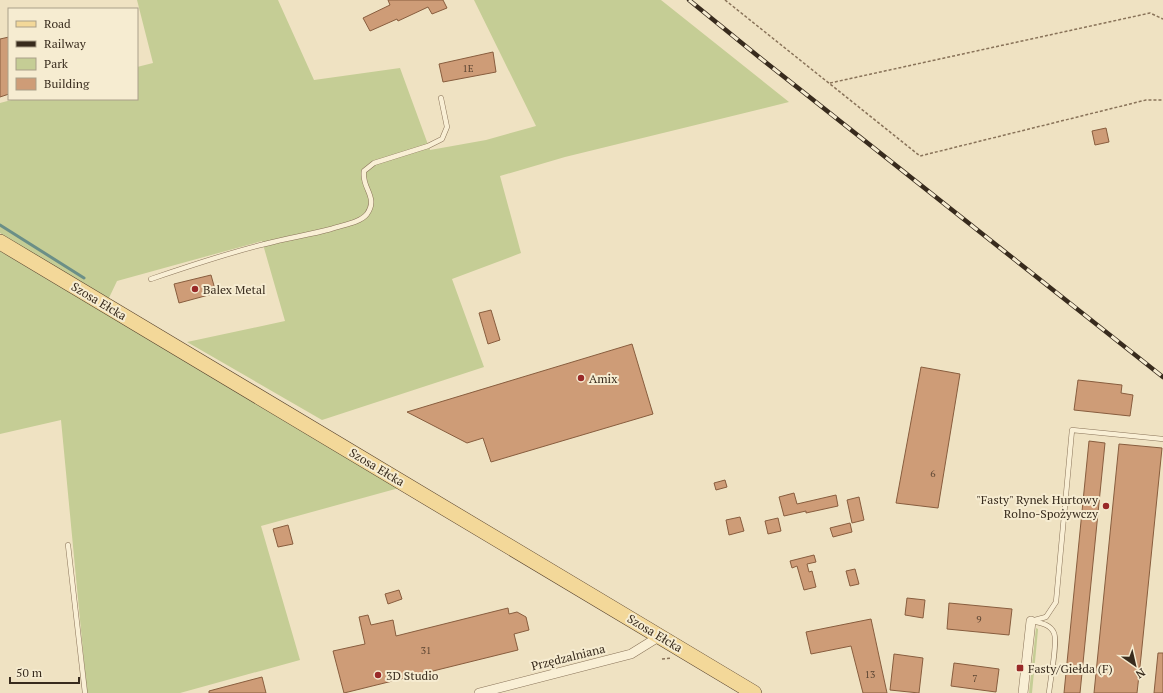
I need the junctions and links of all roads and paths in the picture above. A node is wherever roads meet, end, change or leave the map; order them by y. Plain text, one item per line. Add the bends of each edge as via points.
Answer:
1 (725, 0) edge
2 (1163, 19) edge
3 (829, 84) junction
4 (441, 98) dead end
5 (1163, 100) edge
6 (0, 242) edge
7 (151, 279) dead end
8 (1163, 440) edge
9 (68, 545) dead end
10 (1031, 621) junction
11 (660, 636) junction
12 (85, 693) edge
13 (479, 693) edge
14 (754, 693) edge
15 (1023, 693) edge
16 (1049, 693) edge

1 - 3 path
2 - 3 path via 1150,13
3 - 5 path via 920,156 1146,100
4 - 7 lane via 447,128 442,139 374,163 364,171 363,178 372,203 367,214 359,220 264,244
6 - 11 main road, Szosa Ełcka
8 - 10 lane via 1072,430 1056,602 1046,617
9 - 12 lane
10 - 15 street
10 - 16 lane via 1042,623 1054,633
11 - 13 street, Przędzalniana via 631,654
11 - 14 main road, Szosa Ełcka

